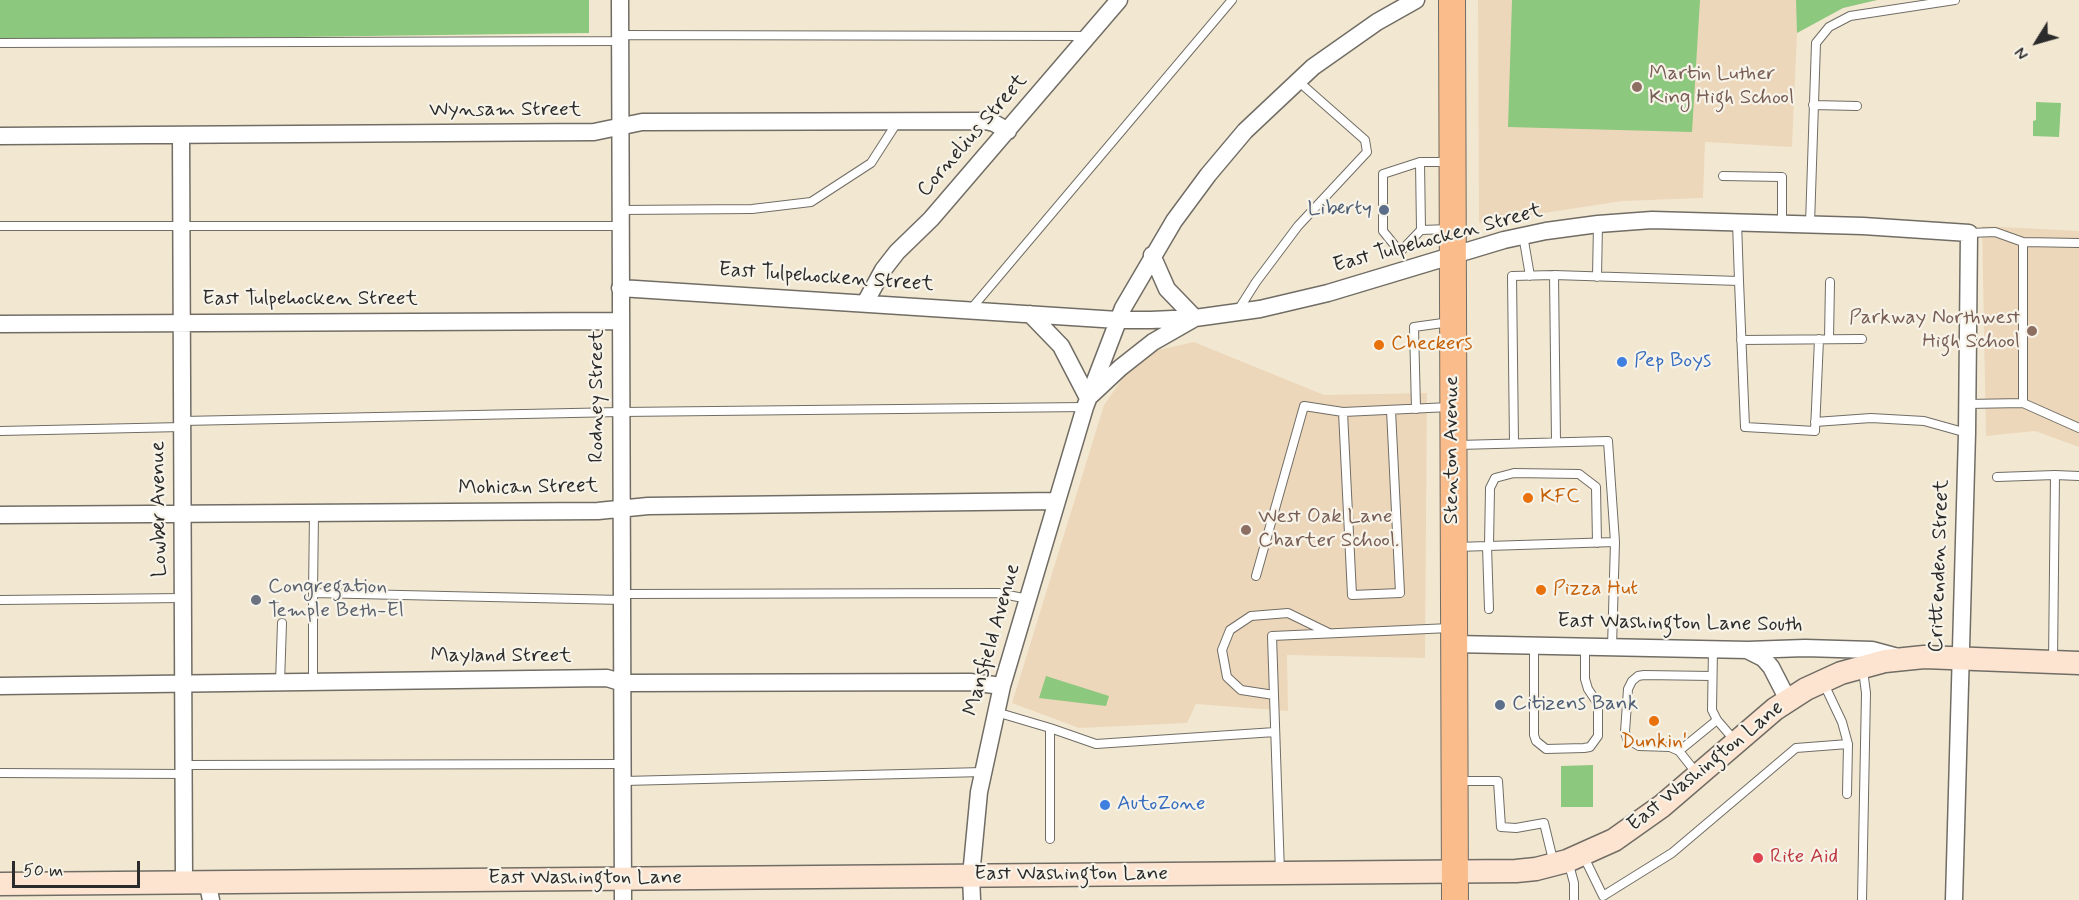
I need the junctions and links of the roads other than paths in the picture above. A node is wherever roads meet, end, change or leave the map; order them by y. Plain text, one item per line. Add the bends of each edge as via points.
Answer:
1 (620, 0) edge
2 (1119, 0) edge
3 (1232, 0) edge
4 (1416, 0) edge
5 (1452, 0) edge
6 (1955, 0) edge
7 (1088, 36) junction
8 (620, 38) junction
9 (0, 43) edge
10 (1298, 81) junction
11 (1813, 105) junction
12 (1857, 106) dead end
13 (898, 121) junction
14 (620, 127) junction
15 (1008, 131) junction
16 (181, 135) junction
17 (0, 136) edge
18 (1420, 162) junction
19 (1452, 162) junction
20 (1724, 176) dead end
21 (620, 218) junction
22 (1737, 222) junction
23 (1598, 224) junction
24 (1782, 224) junction
25 (1810, 224) junction
26 (0, 226) edge
27 (182, 226) junction
28 (1417, 230) junction
29 (1969, 233) junction
30 (1523, 235) junction
31 (1453, 242) junction
32 (2023, 242) junction
33 (2079, 243) edge
34 (1400, 252) junction
35 (1152, 255) junction
36 (1400, 271) junction
37 (1530, 276) junction
38 (1554, 276) junction
39 (1597, 277) junction
40 (1739, 281) junction
41 (1830, 282) dead end
42 (620, 288) junction
43 (865, 303) junction
44 (970, 310) junction
45 (1236, 313) junction
46 (1030, 314) junction
47 (1195, 318) junction
48 (1118, 320) junction
49 (620, 321) junction
50 (1454, 321) junction
51 (182, 323) junction
52 (0, 324) edge
53 (1741, 339) junction
54 (1819, 339) junction
55 (1829, 339) junction
56 (1862, 339) dead end
57 (1087, 403) junction
58 (2023, 403) junction
59 (1967, 404) junction
60 (1453, 407) junction
61 (1416, 408) junction
62 (1391, 410) junction
63 (621, 412) junction
64 (1342, 412) junction
65 (1815, 422) junction
66 (182, 424) junction
67 (2079, 428) edge
68 (0, 431) edge
69 (1967, 433) junction
70 (1556, 442) junction
71 (1514, 443) junction
72 (1453, 445) junction
73 (2055, 475) junction
74 (2079, 476) edge
75 (1998, 477) dead end
76 (1057, 501) junction
77 (621, 508) junction
78 (314, 513) junction
79 (183, 514) junction
80 (0, 515) edge
81 (1615, 542) junction
82 (1597, 543) junction
83 (1488, 546) junction
84 (1454, 547) junction
85 (1256, 576) dead end
86 (313, 593) junction
87 (623, 597) junction
88 (184, 598) junction
89 (1028, 599) junction
90 (0, 600) edge
91 (1489, 609) dead end
92 (282, 623) dead end
93 (1330, 633) junction
94 (1454, 636) junction
95 (1534, 645) junction
96 (1585, 646) junction
97 (1611, 647) junction
98 (1713, 648) junction
99 (1748, 650) junction
100 (1905, 659) junction
101 (1960, 659) junction
102 (2053, 662) junction
103 (2079, 663) edge
104 (1862, 667) junction
105 (1712, 676) junction
106 (313, 681) junction
107 (1823, 681) junction
108 (280, 683) junction
109 (623, 683) junction
110 (184, 684) junction
111 (0, 686) edge
112 (1002, 686) junction
113 (1274, 695) junction
114 (1788, 700) junction
115 (995, 712) junction
116 (1717, 720) junction
117 (1050, 728) junction
118 (1275, 732) junction
119 (1736, 742) junction
120 (1848, 744) junction
121 (1679, 751) junction
122 (185, 769) junction
123 (0, 772) edge
124 (624, 772) junction
125 (983, 772) junction
126 (1698, 775) junction
127 (1454, 781) junction
128 (1847, 794) dead end
129 (1050, 839) dead end
130 (1568, 860) junction
131 (1454, 873) junction
132 (1280, 874) junction
133 (971, 876) junction
134 (0, 884) edge
135 (201, 888) edge
136 (623, 889) edge
137 (972, 900) edge
138 (1455, 900) edge
139 (1574, 900) edge
140 (1862, 900) edge
141 (1954, 900) edge

1 - 8 street, Rodney Street
2 - 7 street, Cornelius Street
3 - 44 lane
4 - 10 street, Mansfield Avenue via 1377,21
5 - 19 main road, Stenton Avenue
6 - 11 lane via 1850,16 1829,27 1816,43
7 - 8 lane
7 - 15 street, Cornelius Street
8 - 9 lane
8 - 14 street, Rodney Street
10 - 35 street, Mansfield Avenue via 1219,160
10 - 45 lane via 1365,140 1367,152 1298,226
11 - 12 lane
11 - 25 lane
13 - 14 street, Wynsam Street via 642,122
13 - 15 street, Wynsam Street via 986,121
13 - 21 lane via 871,163 811,202
14 - 16 street, Wynsam Street via 594,132
14 - 21 street, Rodney Street
15 - 43 street, Cornelius Street via 897,252
16 - 17 street, Wynsam Street
16 - 27 street, Lowber Avenue
18 - 19 lane
18 - 28 lane
18 - 34 lane via 1383,174 1387,185 1387,231
19 - 31 main road, Stenton Avenue
20 - 24 lane via 1782,177
21 - 27 lane
21 - 42 street, Rodney Street
22 - 23 street, East Tulpehocken Street via 1652,220
22 - 24 street, East Tulpehocken Street
22 - 40 lane
23 - 30 street, East Tulpehocken Street
23 - 39 lane
24 - 25 street, East Tulpehocken Street
25 - 29 street, East Tulpehocken Street
26 - 27 lane
27 - 51 street, Lowber Avenue
28 - 31 lane
28 - 34 lane
29 - 32 lane via 1995,232
29 - 59 street, Crittenden Street
30 - 31 street, East Tulpehocken Street
30 - 37 lane
31 - 36 street, East Tulpehocken Street
31 - 50 main road, Stenton Avenue
32 - 33 lane
32 - 58 lane
34 - 36 lane
35 - 47 street via 1167,289
35 - 48 street, Mansfield Avenue
36 - 45 street, East Tulpehocken Street via 1328,293
37 - 38 lane
37 - 71 lane via 1512,276
38 - 39 lane
38 - 70 lane
39 - 40 lane
40 - 53 lane
41 - 55 lane
42 - 43 street, East Tulpehocken Street
42 - 49 street, Rodney Street
43 - 44 street, East Tulpehocken Street
44 - 46 street, East Tulpehocken Street
45 - 47 street, East Tulpehocken Street
46 - 48 street, East Tulpehocken Street
46 - 57 street via 1061,346
47 - 48 street, East Tulpehocken Street
47 - 57 street via 1146,347
48 - 57 street, Mansfield Avenue
49 - 51 street, East Tulpehocken Street
49 - 63 street, Rodney Street
50 - 60 main road, Stenton Avenue
50 - 61 lane via 1414,327
51 - 52 street, East Tulpehocken Street
51 - 66 street, Lowber Avenue
53 - 54 lane
53 - 65 lane via 1745,427 1815,431
54 - 55 lane
54 - 65 lane
55 - 56 lane
57 - 63 lane
57 - 76 street, Mansfield Avenue
58 - 59 lane
58 - 67 lane
59 - 69 street, Crittenden Street
60 - 61 lane
60 - 72 main road, Stenton Avenue
61 - 62 lane
62 - 64 lane
62 - 64 lane via 1400,593 1352,595
63 - 66 lane
63 - 77 street, Rodney Street
64 - 85 lane via 1304,406
65 - 69 lane via 1871,418 1924,421
66 - 68 lane
66 - 79 street, Lowber Avenue
69 - 101 street, Crittenden Street
70 - 71 lane
70 - 81 lane via 1608,441
71 - 72 lane
72 - 84 main road, Stenton Avenue
73 - 74 lane
73 - 75 lane
73 - 102 lane
76 - 77 street, Mohican Street
76 - 89 street, Mansfield Avenue
77 - 78 street, Mohican Street
77 - 87 street, Rodney Street
78 - 79 street, Mohican Street
78 - 86 lane
79 - 80 street, Mohican Street
79 - 88 street, Lowber Avenue
81 - 82 lane
81 - 97 lane
82 - 83 lane
82 - 83 lane via 1596,487 1579,474 1514,472 1495,478 1490,488
83 - 84 lane
83 - 91 lane
84 - 94 main road, Stenton Avenue
86 - 87 lane
86 - 106 lane
87 - 89 lane via 998,592
87 - 109 street, Rodney Street
88 - 90 lane
88 - 110 street, Lowber Avenue
89 - 112 street, Mansfield Avenue
92 - 108 lane
93 - 94 lane
93 - 113 lane via 1272,636
93 - 113 lane via 1288,613 1251,616 1230,630 1222,650 1227,677 1241,690
94 - 95 street, East Washington Lane South
94 - 127 main road, Stenton Avenue
95 - 96 street, East Washington Lane South
95 - 96 lane via 1534,735 1546,748 1584,748 1598,736 1598,705 1585,679
96 - 97 street, East Washington Lane South
97 - 98 street, East Washington Lane South
98 - 99 street, East Washington Lane South
98 - 105 lane
99 - 100 street, East Washington Lane South via 1872,650
99 - 114 street via 1771,667
100 - 101 main road, East Washington Lane
100 - 104 main road, East Washington Lane
101 - 102 main road, East Washington Lane
101 - 141 street, Crittenden Street
102 - 103 main road, East Washington Lane
104 - 107 main road, East Washington Lane
104 - 140 lane via 1866,693
105 - 116 lane via 1712,710
105 - 121 lane via 1644,675 1632,681 1628,689 1627,739 1639,747 1661,746
106 - 108 street, Mayland Street
106 - 109 street, Mayland Street via 607,678
107 - 114 main road, East Washington Lane
107 - 120 lane
108 - 110 street, Mayland Street
109 - 112 street, Mayland Street via 970,682
109 - 124 street, Rodney Street
110 - 111 street, Mayland Street
110 - 122 street, Lowber Avenue
112 - 115 street, Mansfield Avenue
113 - 118 lane
114 - 119 main road, East Washington Lane
115 - 117 lane
115 - 125 street, Mansfield Avenue
116 - 119 lane
116 - 121 lane
117 - 118 lane via 1096,744
117 - 129 lane
118 - 132 lane
119 - 126 main road, East Washington Lane
120 - 128 lane
120 - 130 lane via 1796,748 1672,853 1603,896
121 - 126 lane
122 - 123 lane
122 - 124 lane
122 - 135 street, Lowber Avenue
124 - 125 lane
124 - 136 street, Rodney Street
125 - 133 street, Mansfield Avenue
126 - 130 main road, East Washington Lane via 1629,831
127 - 130 lane via 1498,781 1501,827 1544,823
127 - 131 main road, Stenton Avenue
130 - 131 main road, East Washington Lane via 1516,871
130 - 139 lane
131 - 132 main road, East Washington Lane
131 - 138 main road, Stenton Avenue
132 - 133 main road, East Washington Lane
133 - 136 main road, East Washington Lane
133 - 137 street, Mansfield Avenue
134 - 135 main road, East Washington Lane
135 - 136 main road, East Washington Lane

